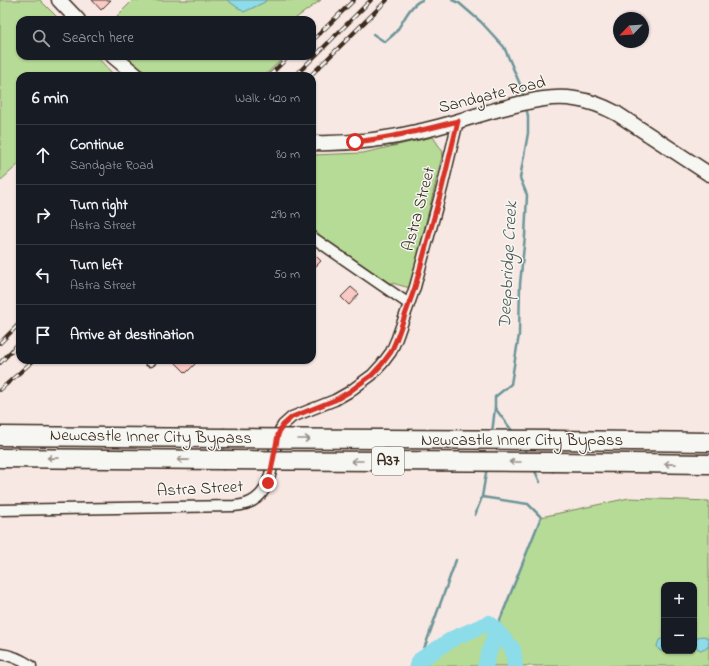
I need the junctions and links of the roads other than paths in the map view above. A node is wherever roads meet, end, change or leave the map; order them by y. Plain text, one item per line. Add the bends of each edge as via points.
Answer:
1 (59, 0) edge
2 (74, 16) edge
3 (118, 60) edge
4 (132, 72) edge
5 (458, 121) junction
6 (316, 143) edge
7 (709, 174) edge
8 (316, 240) edge
9 (409, 304) junction
10 (0, 436) edge
11 (709, 442) edge
12 (0, 458) edge
13 (709, 464) edge
14 (0, 510) edge
15 (0, 654) edge
16 (31, 666) edge

1 - 2 main road
3 - 4 main road
5 - 6 main road, Sandgate Road via 375,140
5 - 7 main road, Sandgate Road via 533,100 575,99 616,112
5 - 9 street, Astra Street
8 - 9 street
9 - 14 street, Astra Street via 391,352 372,375 339,398 292,417 283,425 278,435 268,483 262,494 252,502 234,506
10 -> 11 highway, Newcastle Inner City Bypass / A37, bridge
13 -> 12 highway, Newcastle Inner City Bypass / A37, bridge
15 - 16 street

